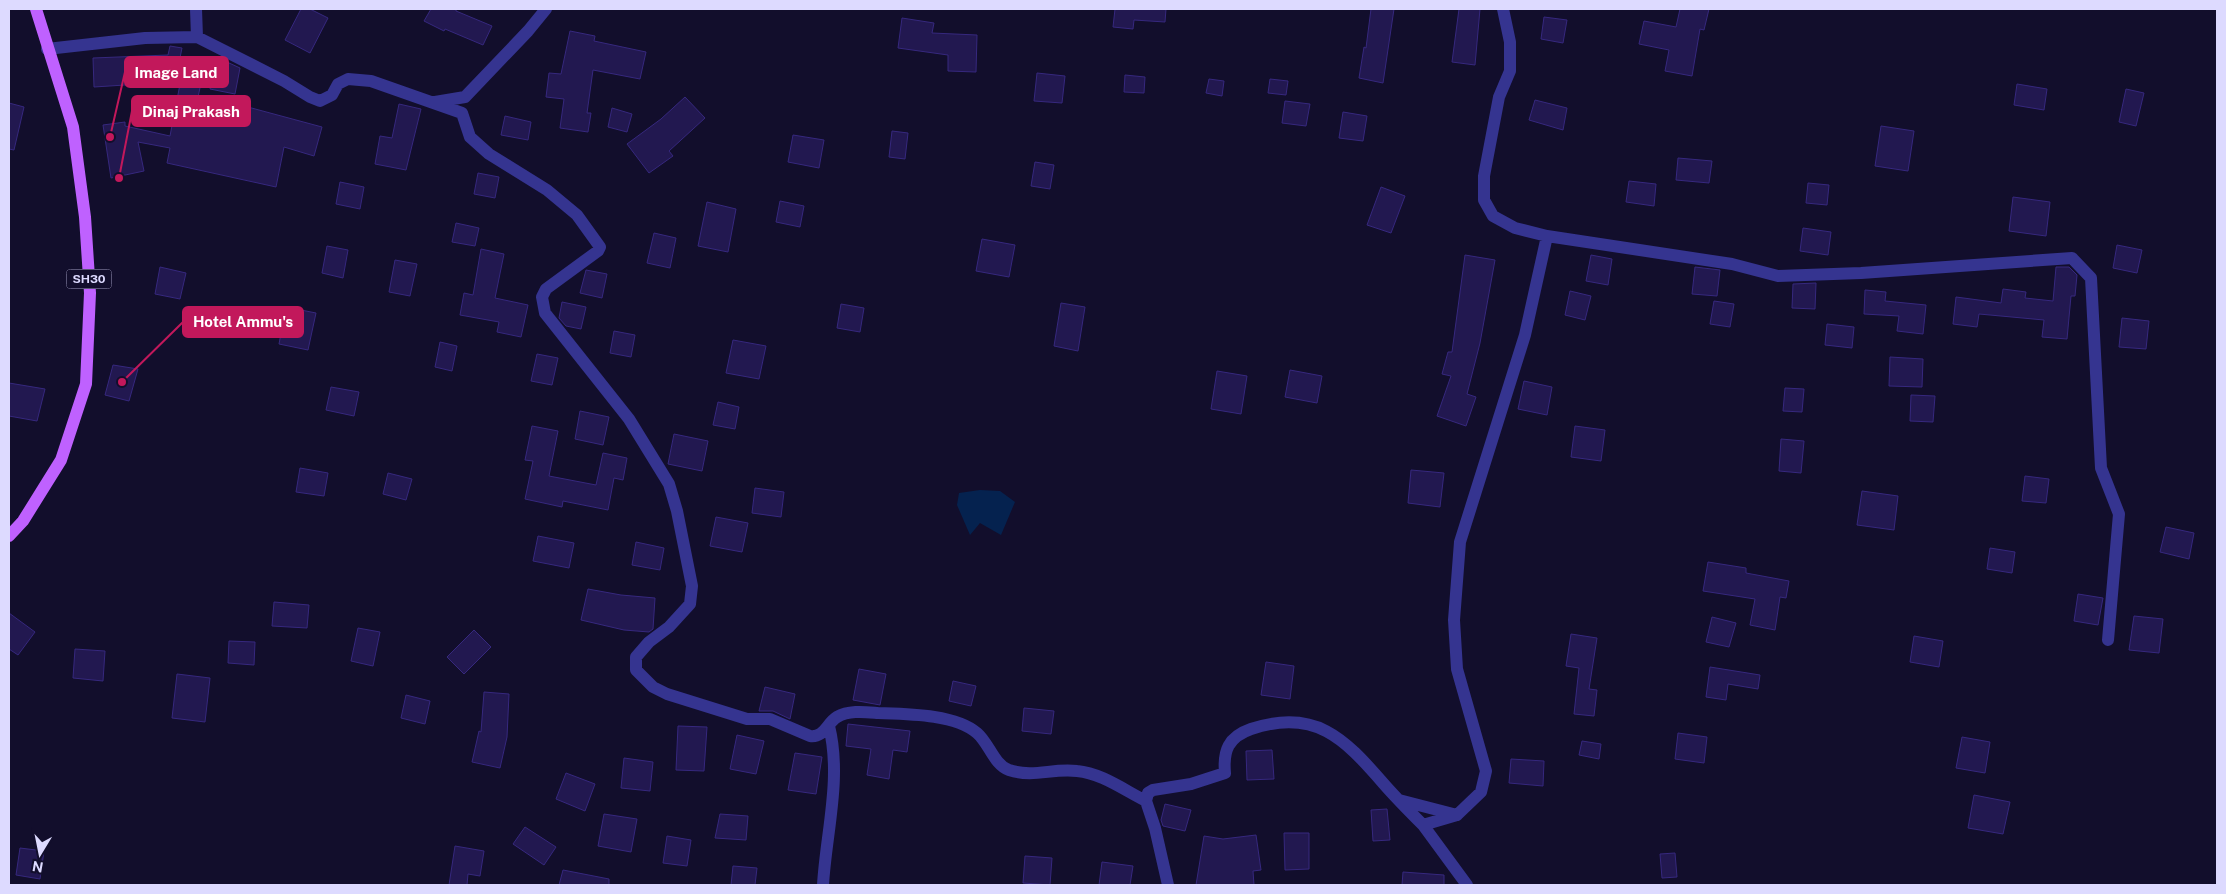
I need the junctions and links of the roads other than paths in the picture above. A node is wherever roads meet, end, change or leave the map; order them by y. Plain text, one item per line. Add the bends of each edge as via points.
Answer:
1 (36, 9) edge
2 (196, 9) edge
3 (546, 9) edge
4 (1503, 9) edge
5 (198, 37) junction
6 (47, 49) junction
7 (433, 102) junction
8 (1548, 236) junction
9 (9, 536) edge
10 (2108, 640) dead end
11 (829, 726) junction
12 (1399, 800) junction
13 (1146, 801) junction
14 (1457, 815) junction
15 (1422, 825) junction
16 (823, 885) edge
17 (1168, 885) edge
18 (1467, 885) edge

1 - 6 main road, SH30
2 - 5 street
3 - 7 street via 465,97
4 - 8 street via 1510,42 1510,71 1499,97 1484,176 1484,200 1493,216 1515,228
5 - 6 street via 145,38
5 - 7 street via 320,101 332,95 338,84 348,79 370,81
6 - 9 main road, SH30 via 73,128 85,217 90,293 86,384 61,460 23,521
7 - 11 street via 462,113 470,137 489,154 548,190 577,215 600,246 598,251 546,289 542,297 545,313 629,419 669,484 692,586 690,604 636,657 636,670 653,687 668,694 746,719 770,719 815,737
8 - 10 street via 1732,264 1778,276 2072,258 2091,278 2101,468 2119,514
8 - 14 street via 1525,335 1460,542 1454,620 1457,670 1486,771 1482,792
11 - 13 street via 836,717 854,712 908,714 954,721 979,734 998,763 1007,770 1037,775 1053,771 1096,774
11 - 16 street via 833,740 834,789
12 - 13 street via 1354,750 1328,731 1306,723 1274,722 1248,730 1231,742 1223,755 1225,773 1191,784 1153,790 1148,793
12 - 14 street
12 - 15 street
13 - 17 street
14 - 15 street
15 - 18 street

